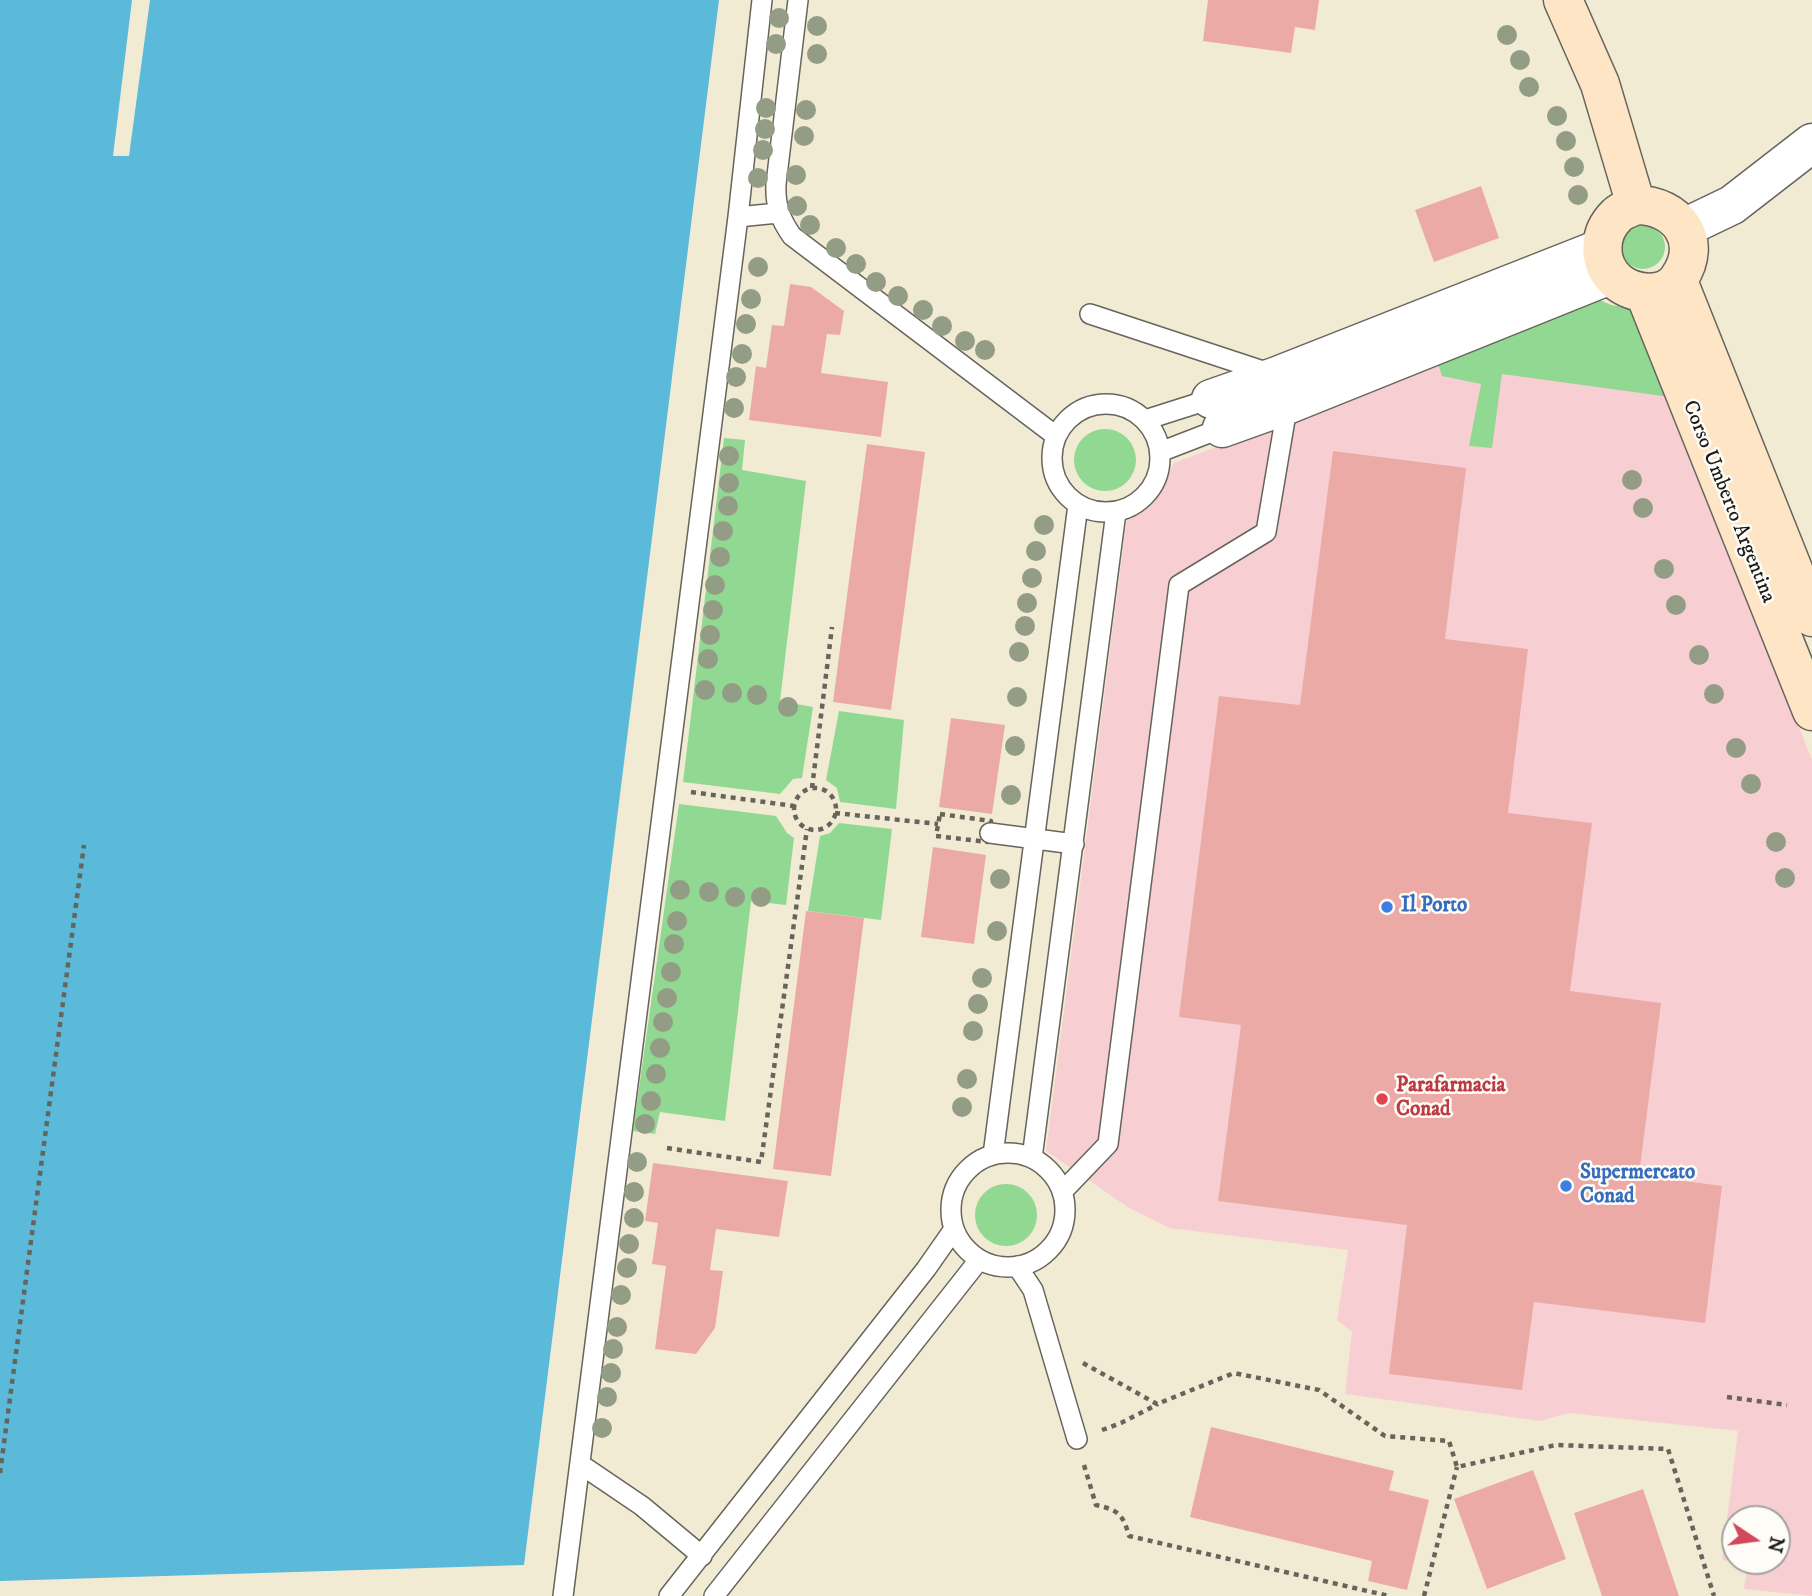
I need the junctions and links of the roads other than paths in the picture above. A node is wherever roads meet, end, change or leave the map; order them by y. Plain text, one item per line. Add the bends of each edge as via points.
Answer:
1 (762, 0) edge
2 (798, 0) edge
3 (1563, 0) edge
4 (1812, 143) edge
5 (1636, 205) junction
6 (778, 213) junction
7 (737, 217) junction
8 (1684, 228) junction
9 (1606, 261) junction
10 (1662, 287) junction
11 (1090, 314) dead end
12 (1283, 390) junction
13 (1217, 414) junction
14 (1145, 420) junction
15 (1056, 436) junction
16 (1160, 452) junction
17 (1078, 505) junction
18 (1116, 512) junction
19 (1812, 617) edge
20 (1812, 711) edge
21 (990, 833) dead end
22 (1034, 839) junction
23 (1074, 844) junction
24 (993, 1155) junction
25 (1032, 1158) junction
26 (1062, 1192) junction
27 (954, 1229) junction
28 (979, 1259) junction
29 (1017, 1266) junction
30 (1077, 1439) road end
31 (580, 1464) junction
32 (702, 1556) junction
33 (563, 1596) edge
34 (669, 1596) edge
35 (714, 1596) edge

1 - 7 lane
2 - 6 lane via 776,184
3 - 5 street via 1600,84
4 - 8 street via 1732,205
5 - 8 street via 1664,209
5 - 9 street via 1619,213 1606,229
6 - 7 lane
6 - 15 lane via 792,236
7 - 31 lane
8 - 10 street via 1686,258
9 - 10 street via 1620,284
9 - 12 street
10 - 19 street, Corso Umberto Argentina
10 - 20 street, Corso Umberto Argentina
11 - 12 lane
12 - 13 street
12 - 26 lane via 1266,532 1179,586 1108,1144
13 - 14 lane
13 - 16 lane
14 - 15 lane via 1114,404 1096,405 1066,421
14 - 16 lane
15 - 17 lane via 1054,475 1067,497
16 - 18 lane via 1160,468 1144,497
17 - 18 lane
17 - 22 lane
18 - 23 lane
21 - 22 lane
22 - 23 lane
22 - 24 lane
23 - 25 lane
24 - 25 lane
24 - 27 lane via 979,1161 958,1184 952,1198
25 - 26 lane via 1045,1166
26 - 29 lane via 1065,1211 1051,1248
27 - 28 lane via 968,1252
27 - 32 lane
28 - 29 lane
28 - 35 lane
29 - 30 lane via 1032,1290
31 - 32 lane via 642,1506
31 - 33 lane
32 - 34 lane

